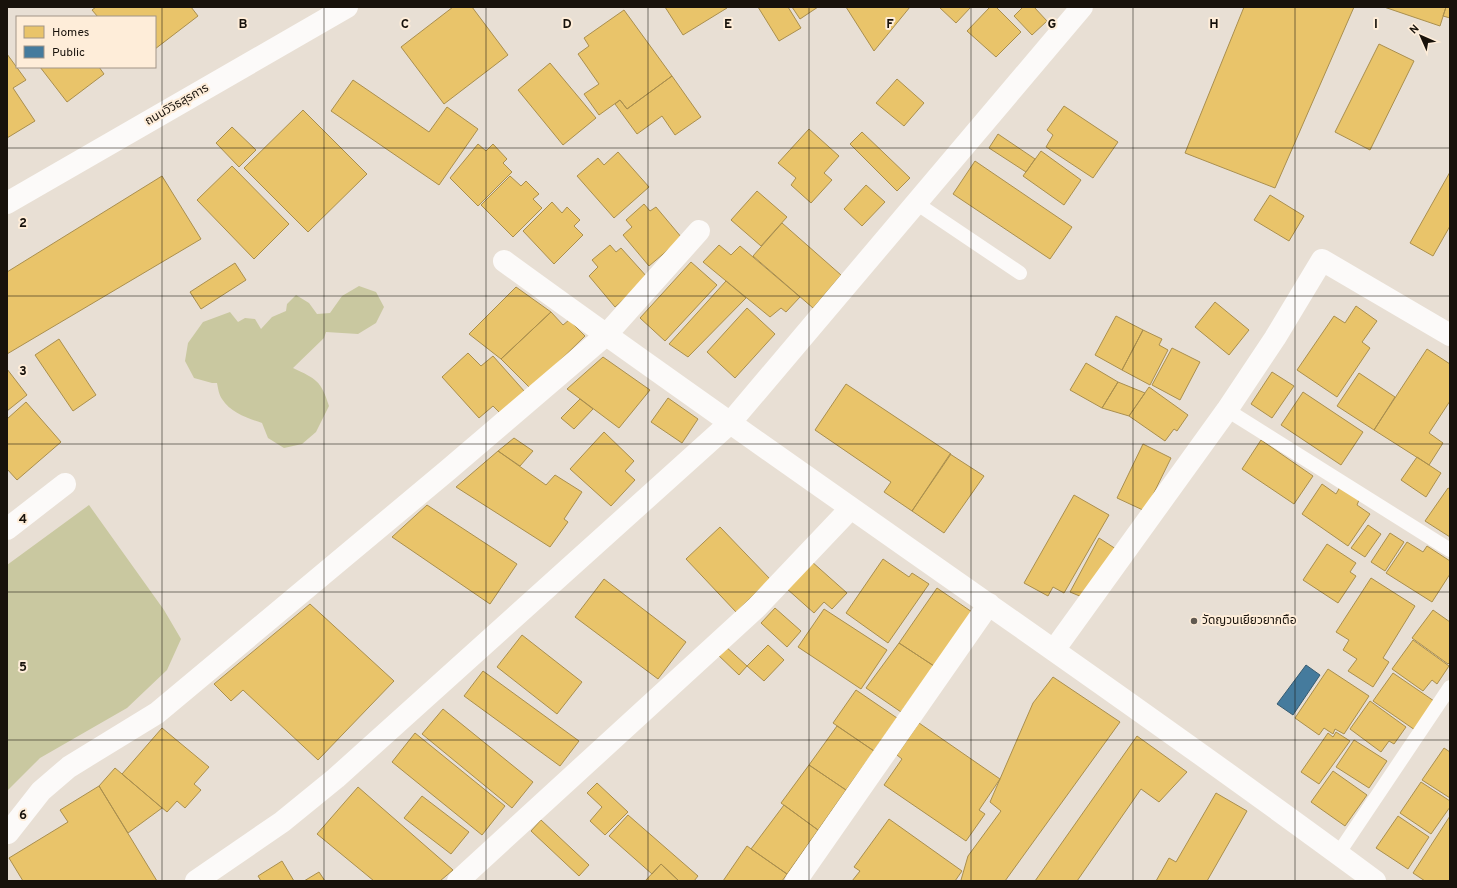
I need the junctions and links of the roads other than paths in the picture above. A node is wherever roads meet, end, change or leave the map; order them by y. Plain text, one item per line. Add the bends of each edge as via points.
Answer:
1 (347, 7) edge
2 (1082, 7) edge
3 (7, 203) edge
4 (916, 203) junction
5 (699, 231) dead end
6 (504, 261) dead end
7 (1020, 273) dead end
8 (606, 335) junction
9 (1450, 335) edge
10 (1227, 410) junction
11 (730, 423) junction
12 (65, 484) dead end
13 (850, 508) junction
14 (7, 529) edge
15 (1450, 550) edge
16 (989, 604) junction
17 (1054, 650) junction
18 (1450, 687) edge
19 (8, 833) edge
20 (1338, 854) junction
21 (196, 881) edge
22 (458, 881) edge
23 (796, 881) edge
24 (1375, 881) edge

1 - 3 street, ถนนวิวิธสุรการ
2 - 4 street
4 - 7 lane
4 - 11 street
5 - 8 street
6 - 8 street
8 - 11 street
8 - 19 street via 157,713 68,767 41,791
9 - 10 street via 1322,260 1275,338
10 - 15 lane
10 - 17 street
11 - 13 street
11 - 21 street via 336,778 282,822
12 - 14 street
13 - 16 street
13 - 22 street via 757,607
16 - 17 street
16 - 23 street
17 - 20 street
18 - 20 lane
20 - 24 street

